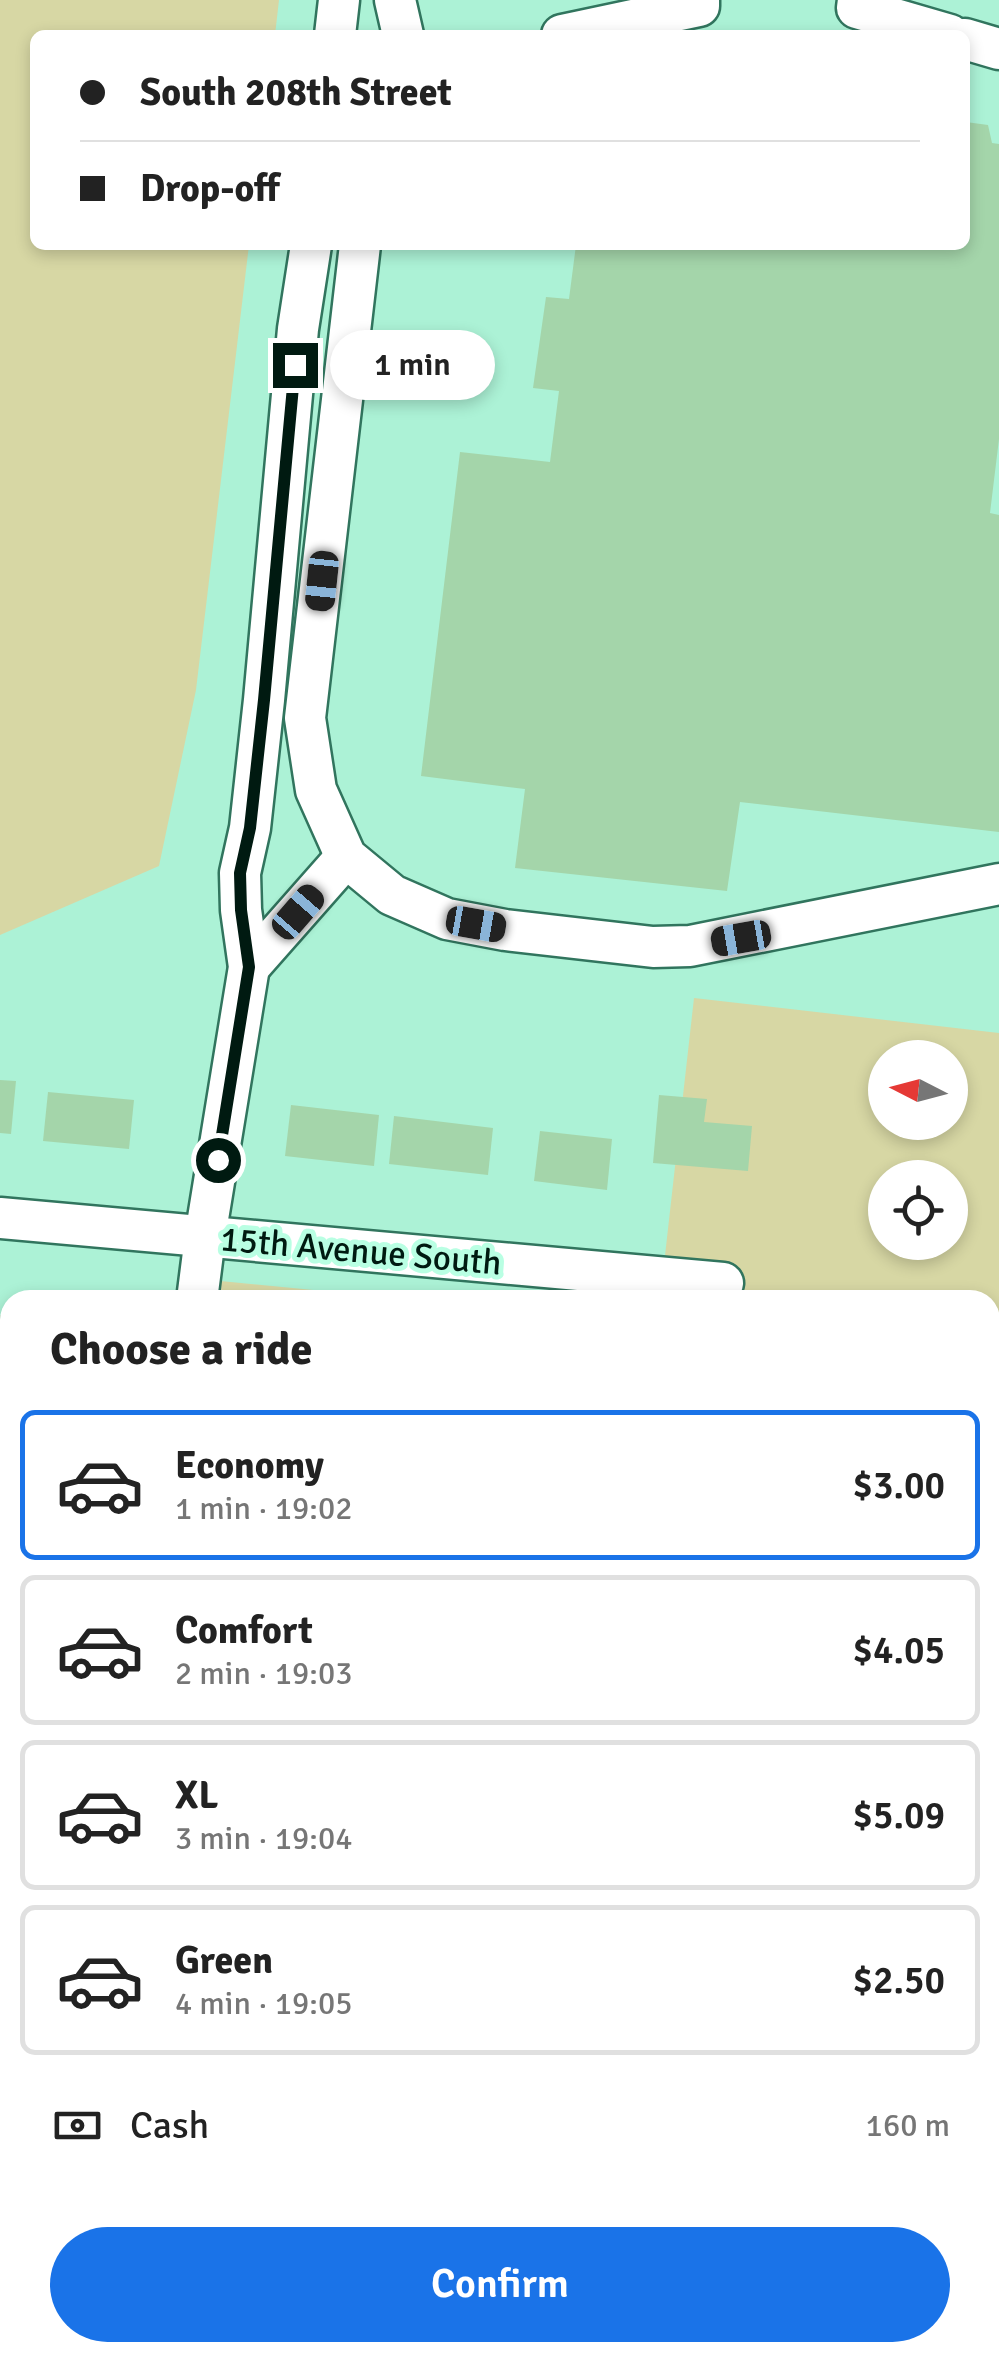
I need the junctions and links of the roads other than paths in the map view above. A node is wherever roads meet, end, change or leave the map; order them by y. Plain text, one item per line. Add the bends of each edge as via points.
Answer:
1 (339, 0) edge
2 (395, 0) edge
3 (699, 0) edge
4 (858, 0) edge
5 (336, 30) edge
6 (403, 30) edge
7 (586, 30) edge
8 (933, 30) edge
9 (970, 41) edge
10 (999, 49) edge
11 (310, 250) edge
12 (359, 250) edge
13 (346, 857) junction
14 (999, 884) edge
15 (249, 967) junction
16 (0, 1218) edge
17 (205, 1237) junction
18 (722, 1283) dead end
19 (198, 1290) edge

1 - 5 street
2 - 6 street
3 - 7 street via 700,6
4 - 8 street via 857,8
9 - 10 street
11 - 15 street via 240,873
12 - 13 street via 305,718 316,790
13 - 14 street via 392,894 446,919 653,947 741,938
13 - 15 street
15 - 17 street
16 - 17 street, 15th Avenue South
17 - 18 street, 15th Avenue South
17 - 19 street

